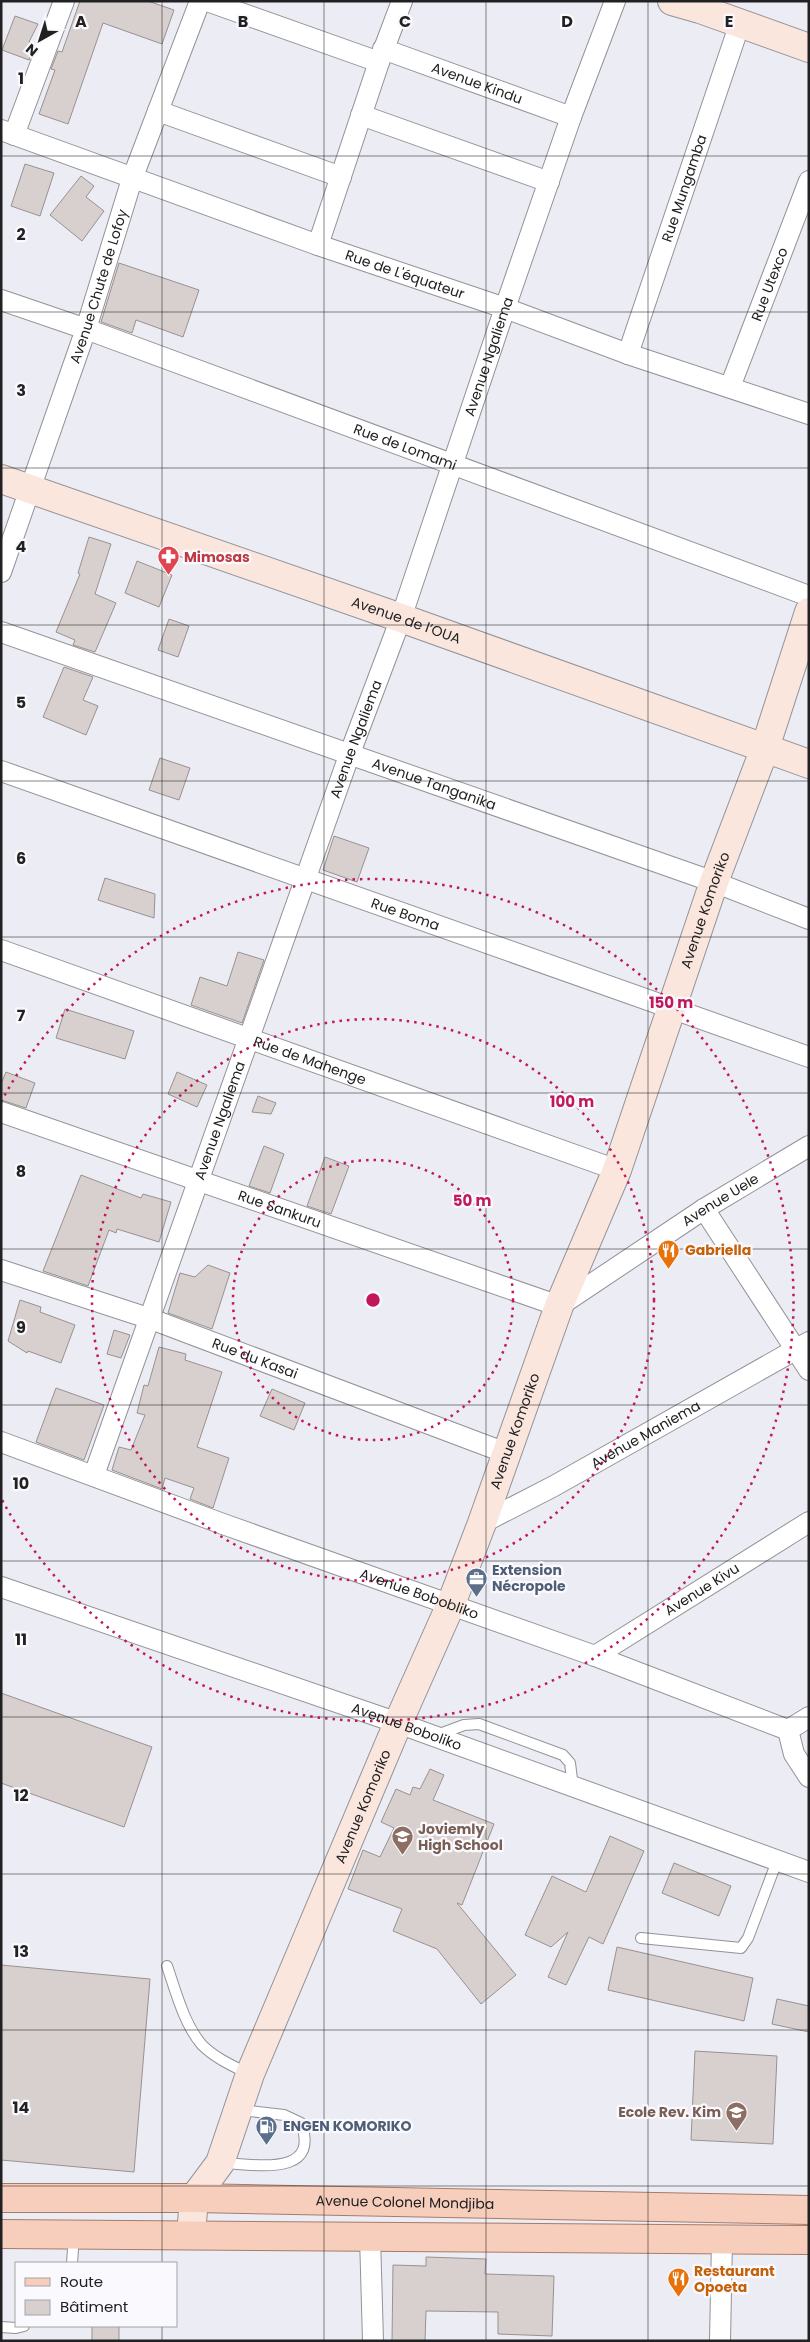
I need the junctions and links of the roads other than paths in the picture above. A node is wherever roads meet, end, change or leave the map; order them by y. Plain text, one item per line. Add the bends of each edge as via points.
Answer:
1 (64, 1) edge
2 (200, 1) edge
3 (207, 1) edge
4 (402, 1) edge
5 (615, 1) edge
6 (672, 1) edge
7 (740, 23) junction
8 (809, 48) edge
9 (381, 56) junction
10 (158, 111) junction
11 (361, 115) junction
12 (571, 117) junction
13 (8, 132) edge
14 (340, 177) junction
15 (132, 179) junction
16 (809, 181) edge
17 (549, 182) junction
18 (318, 245) junction
19 (1, 300) edge
20 (505, 308) junction
21 (86, 329) junction
22 (628, 354) junction
23 (730, 387) junction
24 (809, 414) edge
25 (452, 463) junction
26 (1, 479) edge
27 (31, 490) junction
28 (1, 572) edge
29 (809, 596) edge
30 (809, 612) edge
31 (400, 618) junction
32 (1, 632) edge
33 (765, 748) junction
34 (350, 753) junction
35 (809, 764) edge
36 (1, 771) edge
37 (307, 879) junction
38 (714, 882) junction
39 (809, 919) edge
40 (1, 950) edge
41 (671, 1007) junction
42 (249, 1038) junction
43 (809, 1056) edge
44 (1, 1112) edge
45 (809, 1146) edge
46 (617, 1170) junction
47 (198, 1181) junction
48 (704, 1209) junction
49 (1, 1270) edge
50 (559, 1306) junction
51 (152, 1319) junction
52 (802, 1346) edge
53 (809, 1370) edge
54 (1, 1442) edge
55 (506, 1453) junction
56 (94, 1475) junction
57 (809, 1522) edge
58 (482, 1523) junction
59 (1, 1587) edge
60 (451, 1604) junction
61 (595, 1656) junction
62 (809, 1717) edge
63 (398, 1723) junction
64 (788, 1730) junction
65 (809, 1777) edge
66 (777, 1861) junction
67 (809, 1872) edge
68 (641, 1938) dead end
69 (167, 1966) dead end
70 (250, 2074) junction
71 (240, 2110) junction
72 (220, 2163) junction
73 (1, 2198) edge
74 (194, 2198) junction
75 (809, 2210) edge
76 (1, 2234) edge
77 (74, 2234) junction
78 (191, 2235) junction
79 (370, 2236) junction
80 (722, 2240) junction
81 (809, 2240) edge
82 (72, 2262) edge
83 (1, 2327) edge
84 (20, 2327) edge
85 (373, 2341) edge
86 (720, 2341) edge

1 - 13 street
2 - 10 street, Avenue Chute de Lofoy
3 - 9 street, Avenue Kindu
4 - 9 street
5 - 12 street, Avenue Ngaliema
6 - 7 street
7 - 8 street
7 - 22 street, Rue Mungamba
9 - 11 street
9 - 12 street, Avenue Kindu
10 - 14 street
10 - 15 street, Avenue Chute de Lofoy
11 - 14 street
11 - 17 street
12 - 17 street, Avenue Ngaliema
13 - 15 street, Rue de L'équateur
14 - 18 street
15 - 18 street, Rue de L'équateur
15 - 21 street, Avenue Chute de Lofoy
16 - 23 street, Rue Utexco
17 - 20 street, Avenue Ngaliema
18 - 20 street, Rue de L'équateur
19 - 21 street, Rue de Lomami
20 - 22 street, Rue de L'équateur
20 - 25 street, Avenue Ngaliema
21 - 25 street, Rue de Lomami
21 - 27 street, Avenue Chute de Lofoy
22 - 23 street, Rue de L'équateur
23 - 24 street, Rue de L'équateur
25 - 29 street, Rue de Lomami
25 - 31 street, Avenue Ngaliema
26 - 27 street, Avenue de l’OUA
27 - 28 street, Avenue Chute de Lofoy
27 - 31 street, Avenue de l’OUA
30 - 33 street, Avenue Komoriko
31 - 33 street, Avenue de l’OUA
31 - 34 street, Avenue Ngaliema
32 - 34 street, Avenue Tanganika
33 - 35 street, Avenue de l’OUA
33 - 38 street, Avenue Komoriko
34 - 37 street, Avenue Ngaliema
34 - 38 street, Avenue Tanganika
36 - 37 street, Rue Boma
37 - 41 street, Rue Boma
37 - 42 street, Avenue Ngaliema
38 - 39 street, Avenue Tanganika
38 - 41 street, Avenue Komoriko
40 - 42 street, Rue de Mahenge
41 - 43 street, Rue Boma
41 - 46 street, Avenue Komoriko
42 - 46 street, Rue de Mahenge
42 - 47 street, Avenue Ngaliema
44 - 47 street, Rue Sankuru
45 - 48 street, Avenue Uele
46 - 50 street, Avenue Komoriko
47 - 50 street, Rue Sankuru
47 - 51 street, Avenue Ngaliema
48 - 50 street, Avenue Uele
48 - 52 street
49 - 51 street, Rue du Kasai
50 - 55 street, Avenue Komoriko
51 - 55 street, Rue du Kasai
51 - 56 street, Avenue Ngaliema
52 - 53 street
52 - 58 street, Avenue Maniema
54 - 56 street, Avenue Bobobliko
55 - 58 street, Avenue Komoriko
56 - 60 street, Avenue Bobobliko
57 - 61 street, Avenue Kivu
58 - 60 street, Avenue Komoriko
59 - 63 street, Avenue Boboliko
60 - 61 street, Avenue Bobobliko
60 - 63 street, Avenue Komoriko
61 - 64 street, Avenue Bobobliko
62 - 64 street
63 - 66 street, Avenue Boboliko
63 - 70 street, Avenue Komoriko
64 - 65 street via 794,1754
66 - 67 street, Avenue Boboliko
66 - 68 lane via 748,1938 740,1948
69 - 70 lane via 178,2000 202,2044 227,2064
70 - 71 street, Avenue Komoriko
71 - 72 street, Avenue Komoriko
71 - 72 lane via 284,2115 301,2123 306,2138 300,2157 279,2165
72 - 74 street, Avenue Komoriko
73 - 74 main road, Avenue Colonel Mondjiba
74 - 75 main road, Avenue Colonel Mondjiba
74 - 78 street
76 - 77 main road
77 - 78 main road
77 - 82 lane
78 - 79 main road
79 - 80 main road
79 - 85 street
80 - 81 main road
80 - 86 street
83 - 84 lane

